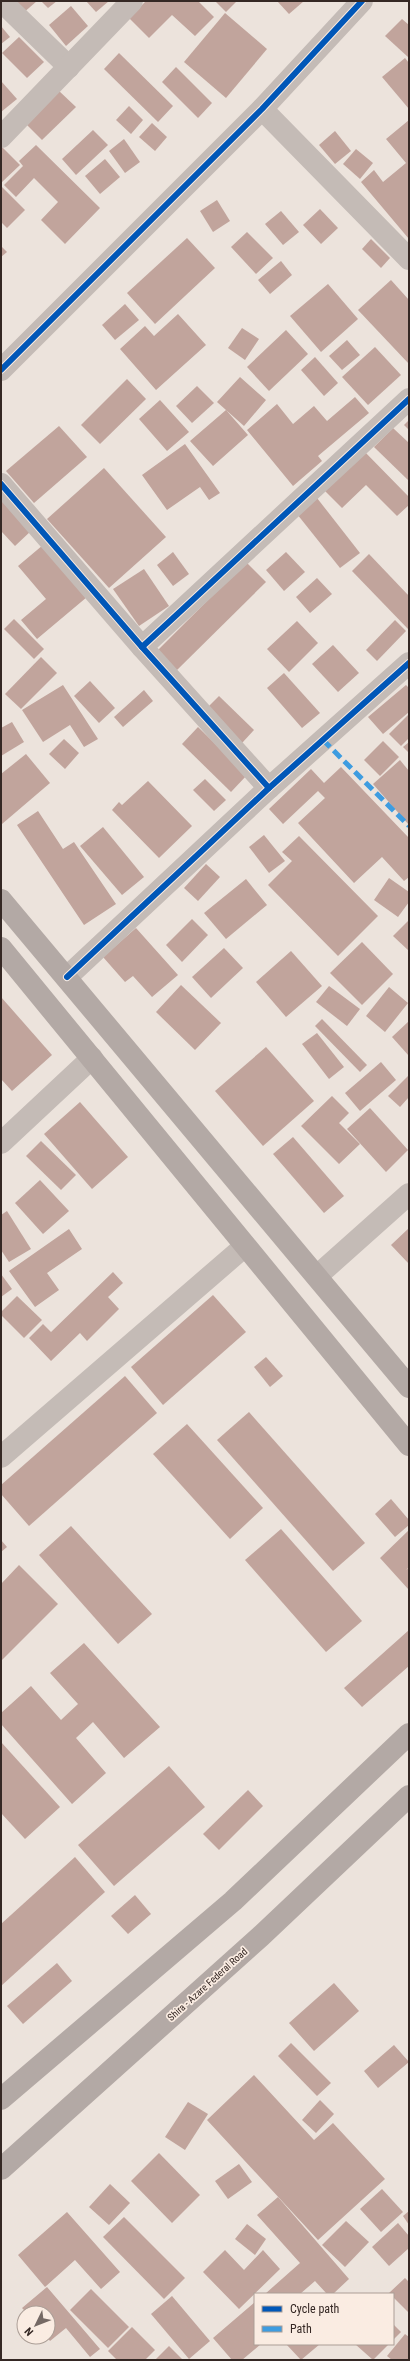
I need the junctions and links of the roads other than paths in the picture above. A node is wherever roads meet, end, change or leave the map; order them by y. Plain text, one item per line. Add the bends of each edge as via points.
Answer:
1 (1, 1) edge
2 (132, 1) edge
3 (362, 1) edge
4 (69, 67) junction
5 (262, 109) junction
6 (1, 138) edge
7 (409, 259) edge
8 (1, 370) edge
9 (409, 399) edge
10 (1, 484) edge
11 (142, 647) junction
12 (409, 662) edge
13 (270, 788) junction
14 (1, 900) edge
15 (1, 948) edge
16 (67, 977) junction
17 (92, 1058) junction
18 (1, 1143) edge
19 (409, 1194) edge
20 (245, 1246) junction
21 (317, 1276) junction
22 (409, 1387) edge
23 (409, 1445) edge
24 (1, 1457) edge
25 (409, 1734) edge
26 (409, 1796) edge
27 (1, 2099) edge
28 (1, 2169) edge

1 - 4 street
2 - 4 street
3 - 5 street
4 - 6 street
5 - 7 street
5 - 8 street
9 - 11 street
10 - 11 street
11 - 13 street
12 - 13 street
13 - 16 street
14 - 16 main road
15 - 17 main road
16 - 21 main road
17 - 18 street
17 - 20 main road
19 - 21 street
20 - 23 main road
20 - 24 street
21 - 22 main road
25 - 27 main road via 233,1901
26 - 28 main road, Shira - Azare Federal Road via 261,1936

